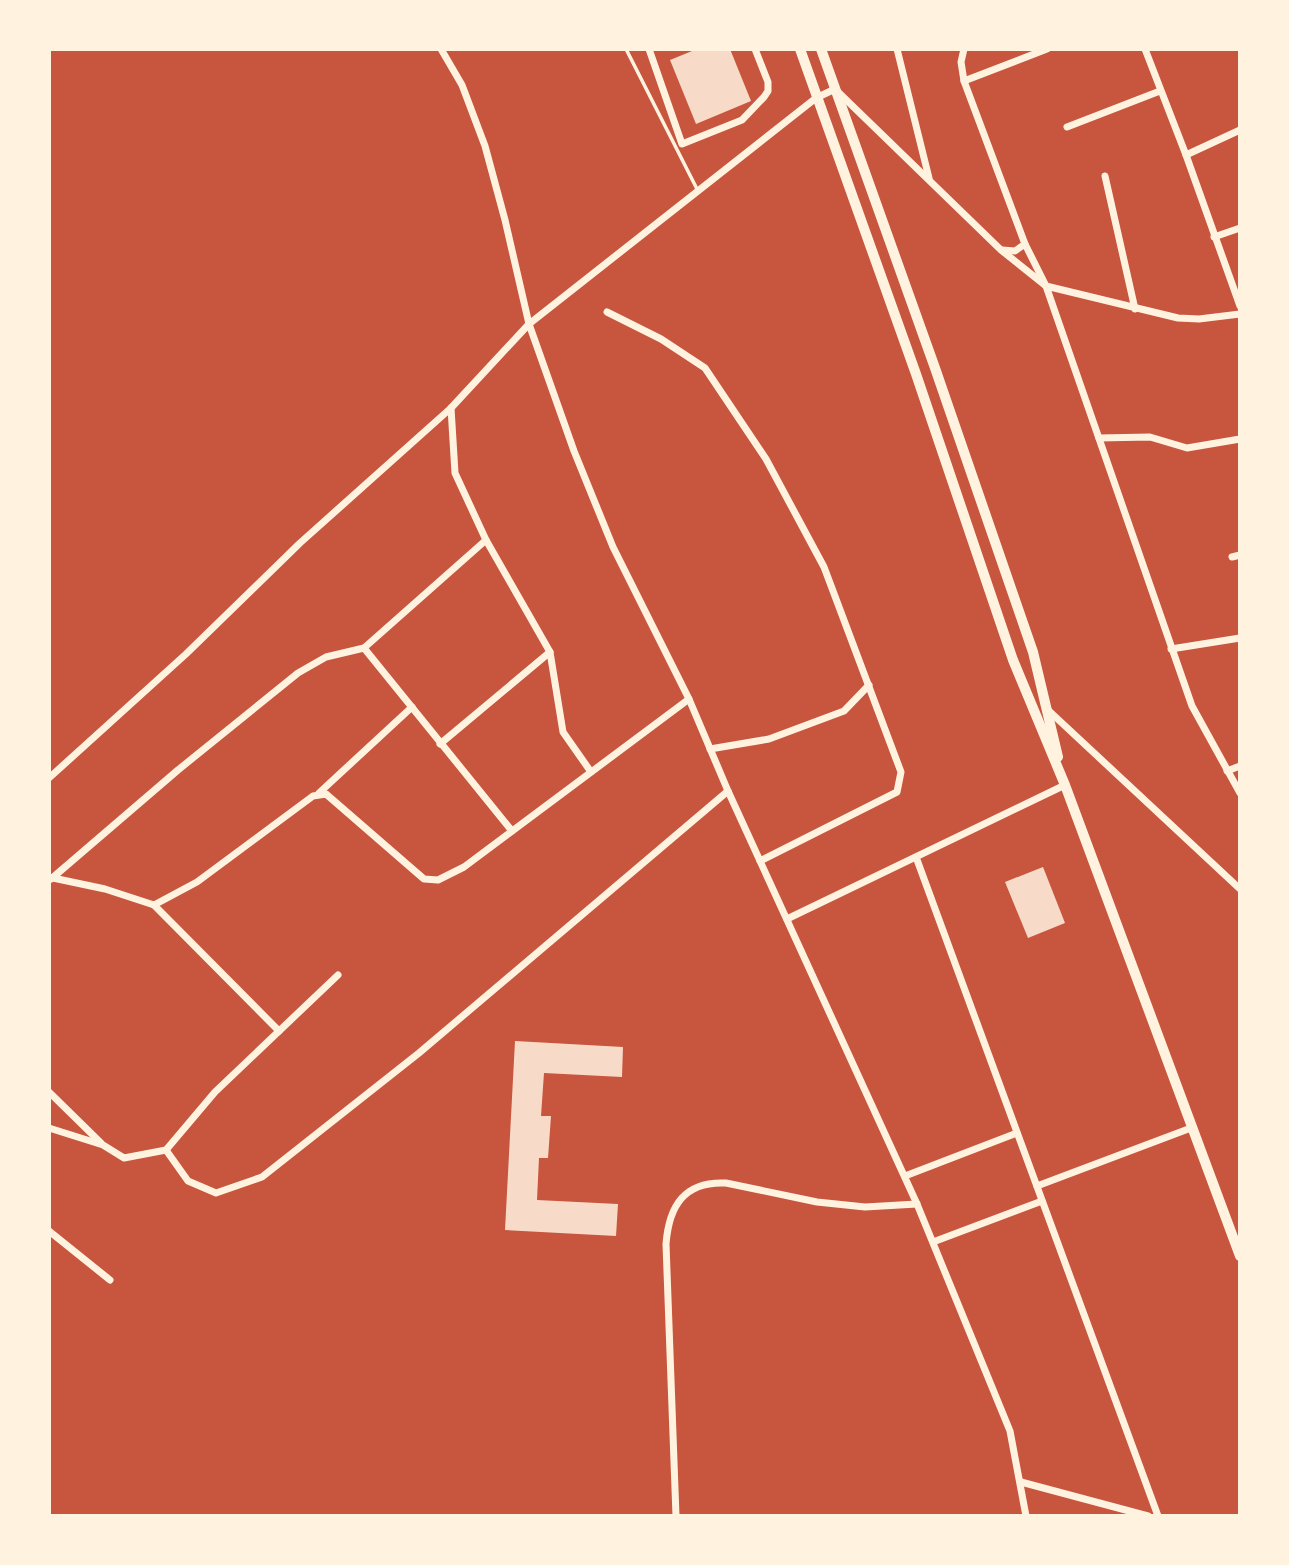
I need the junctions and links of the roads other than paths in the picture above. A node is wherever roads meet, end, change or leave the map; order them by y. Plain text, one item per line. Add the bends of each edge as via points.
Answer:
1 (441, 49) edge
2 (626, 49) edge
3 (649, 49) edge
4 (755, 49) edge
5 (800, 49) edge
6 (821, 49) edge
7 (897, 49) edge
8 (964, 49) edge
9 (1047, 49) edge
10 (1144, 49) edge
11 (964, 81) junction
12 (835, 89) junction
13 (1160, 91) junction
14 (816, 98) junction
15 (1068, 127) dead end
16 (1240, 130) edge
17 (1186, 155) junction
18 (1105, 176) dead end
19 (929, 178) junction
20 (698, 191) junction
21 (1240, 228) edge
22 (1214, 237) junction
23 (1025, 244) junction
24 (1001, 250) junction
25 (1045, 286) junction
26 (1240, 306) edge
27 (1135, 309) junction
28 (607, 312) dead end
29 (1240, 314) edge
30 (529, 324) junction
31 (450, 408) junction
32 (1099, 438) junction
33 (1240, 439) edge
34 (486, 540) junction
35 (1240, 638) edge
36 (364, 648) junction
37 (1171, 649) junction
38 (550, 652) junction
39 (869, 685) junction
40 (689, 699) junction
41 (412, 707) junction
42 (1048, 710) junction
43 (440, 744) junction
44 (710, 749) junction
45 (1240, 766) edge
46 (1227, 771) junction
47 (591, 772) junction
48 (49, 778) edge
49 (1065, 785) junction
50 (728, 791) junction
51 (319, 793) junction
52 (1240, 793) edge
53 (512, 831) junction
54 (916, 857) junction
55 (760, 861) junction
56 (51, 879) edge
57 (1240, 889) edge
58 (154, 905) junction
59 (787, 919) junction
60 (338, 975) dead end
61 (279, 1031) junction
62 (49, 1092) edge
63 (49, 1128) edge
64 (1191, 1128) junction
65 (1017, 1133) junction
66 (103, 1145) junction
67 (166, 1150) junction
68 (905, 1176) junction
69 (1037, 1185) junction
70 (1042, 1201) junction
71 (918, 1204) junction
72 (49, 1231) edge
73 (933, 1242) junction
74 (1240, 1256) edge
75 (110, 1280) dead end
76 (1021, 1482) junction
77 (676, 1516) edge
78 (1026, 1516) edge
79 (1148, 1516) edge
80 (1158, 1516) edge

1 - 30 street via 462,85 485,146
2 - 20 lane
3 - 4 street via 682,144 742,120 764,97 768,82
5 - 14 main road
6 - 12 main road
7 - 19 street
8 - 11 street
9 - 11 street
10 - 13 street
11 - 23 street
12 - 14 street
12 - 19 street
12 - 42 main road via 944,394
13 - 15 street
13 - 17 street
14 - 20 street
14 - 49 main road via 1013,660
16 - 17 street
17 - 22 street
18 - 27 street
19 - 24 street
20 - 30 street
21 - 22 street
22 - 26 street
23 - 24 street via 1015,251
23 - 25 street
24 - 25 street
25 - 27 street
25 - 32 street
27 - 29 street via 1199,319
28 - 39 street via 705,368 766,459 824,567
30 - 31 street
30 - 40 street via 613,547
31 - 34 street via 455,473
31 - 48 street
32 - 33 street via 1150,437 1187,448
32 - 37 street
34 - 36 street
34 - 38 street
35 - 37 street
36 - 41 street
36 - 56 street via 326,657 298,673
37 - 46 street via 1192,706
38 - 43 street
38 - 47 street via 563,732
39 - 44 street via 844,711 769,739
39 - 55 street via 901,772 897,792
40 - 44 street
40 - 47 street
41 - 43 street
41 - 51 street
42 - 49 main road
42 - 57 street
43 - 53 street
44 - 50 street
45 - 46 street
46 - 52 street
47 - 53 street
49 - 54 street
49 - 64 main road
50 - 55 street
50 - 67 street via 419,1053 262,1177 216,1193 188,1181
51 - 53 street via 331,798 424,879 439,880 464,867
51 - 58 street via 197,882
54 - 59 street
54 - 65 street
55 - 59 street
56 - 58 street via 105,889
58 - 61 street
59 - 68 street
60 - 61 street
61 - 67 street via 215,1092
62 - 66 street
63 - 66 street
64 - 69 street
64 - 74 main road
65 - 68 street
65 - 69 street
66 - 67 street via 124,1158
68 - 71 street
69 - 70 street
70 - 73 street
70 - 80 street
71 - 73 street
71 - 77 street via 841,1205 713,1182 690,1191 675,1205 666,1244
72 - 75 street
73 - 76 street via 1010,1431
76 - 78 street
76 - 79 street

